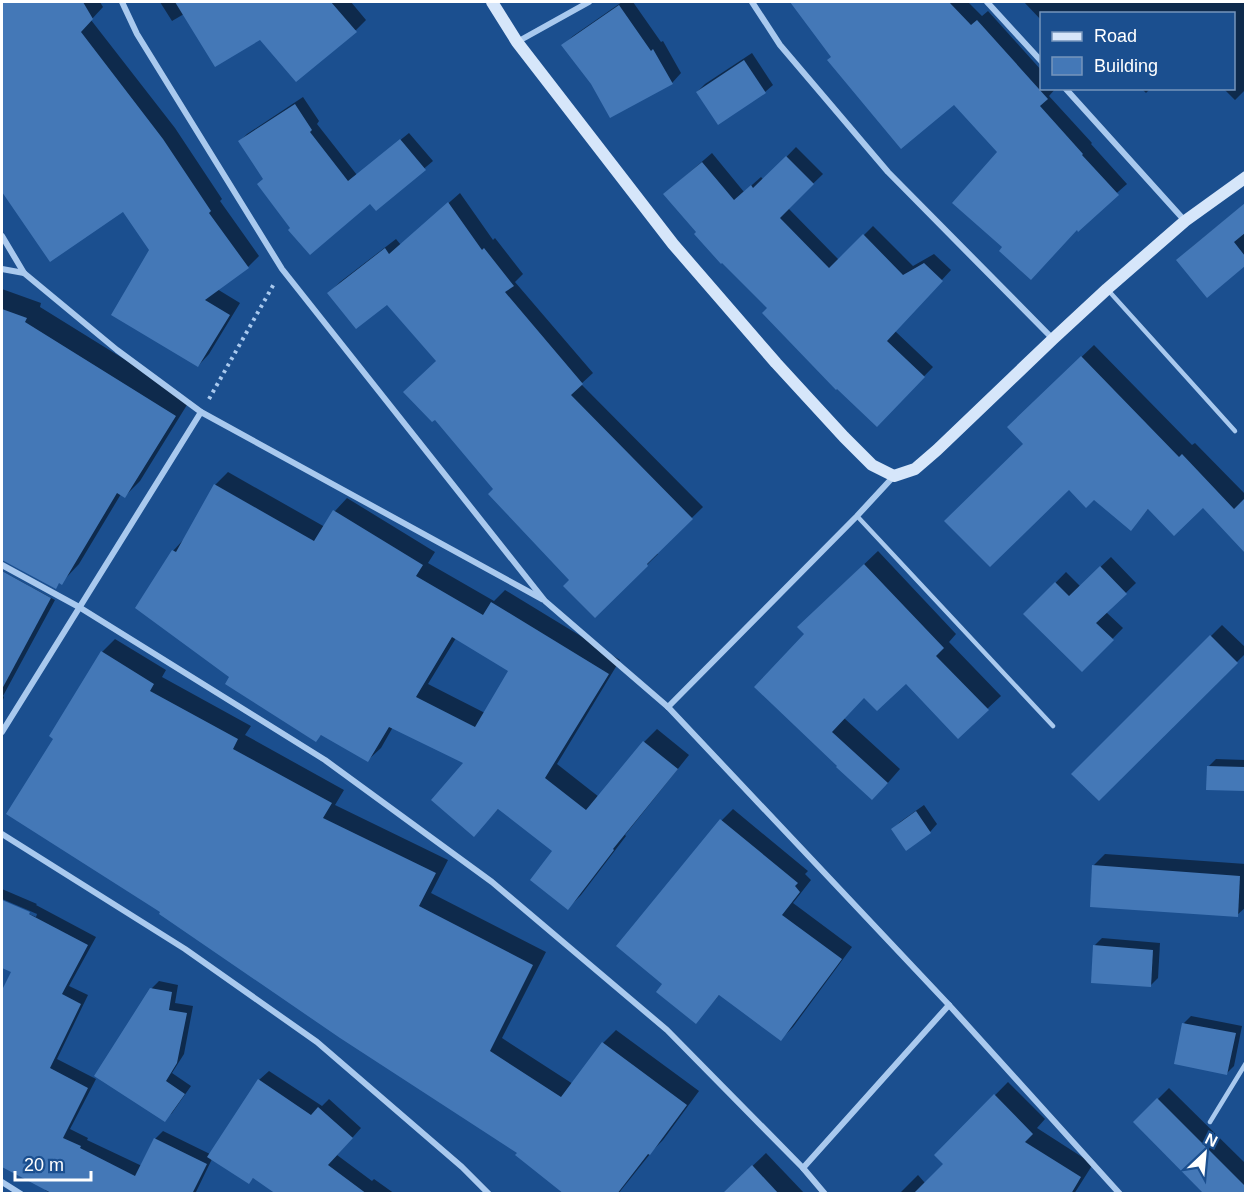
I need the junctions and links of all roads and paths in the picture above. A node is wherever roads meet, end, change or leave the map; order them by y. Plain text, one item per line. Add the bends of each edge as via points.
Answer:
1 (122, 2) edge
2 (492, 2) edge
3 (588, 2) edge
4 (752, 2) edge
5 (987, 2) edge
6 (517, 42) junction
7 (1040, 61) edge
8 (1067, 90) edge
9 (1245, 177) edge
10 (1185, 221) junction
11 (2, 236) edge
12 (2, 269) edge
13 (282, 269) junction
14 (24, 273) junction
15 (1107, 289) junction
16 (1053, 339) junction
17 (201, 412) junction
18 (1235, 431) dead end
19 (894, 476) junction
20 (857, 516) junction
21 (2, 565) edge
22 (545, 601) junction
23 (79, 607) junction
24 (668, 707) junction
25 (1053, 726) dead end
26 (2, 732) edge
27 (2, 834) edge
28 (949, 1005) junction
29 (1245, 1063) edge
30 (1210, 1122) dead end
31 (803, 1168) junction
32 (2, 1182) edge
33 (21, 1194) edge
34 (489, 1194) edge
35 (825, 1194) edge
36 (1120, 1194) edge

1 - 13 street via 136,34
2 - 6 street
3 - 6 street
4 - 16 street via 780,45 888,172
5 - 7 street
6 - 19 street via 673,244 844,437 872,465
8 - 10 street
9 - 10 street
10 - 15 street
11 - 14 street
12 - 14 street
13 - 17 path
13 - 22 street
14 - 17 street via 117,350
15 - 16 street
15 - 18 lane
16 - 19 street via 915,469
17 - 22 street
17 - 23 street
19 - 20 street
20 - 24 street
20 - 25 lane
21 - 23 street
22 - 24 street
23 - 26 street
23 - 31 street via 325,760 492,882 667,1030
24 - 28 street
27 - 34 street via 185,950 317,1042
28 - 31 street
28 - 36 street
29 - 30 lane
31 - 35 street
32 - 33 street

